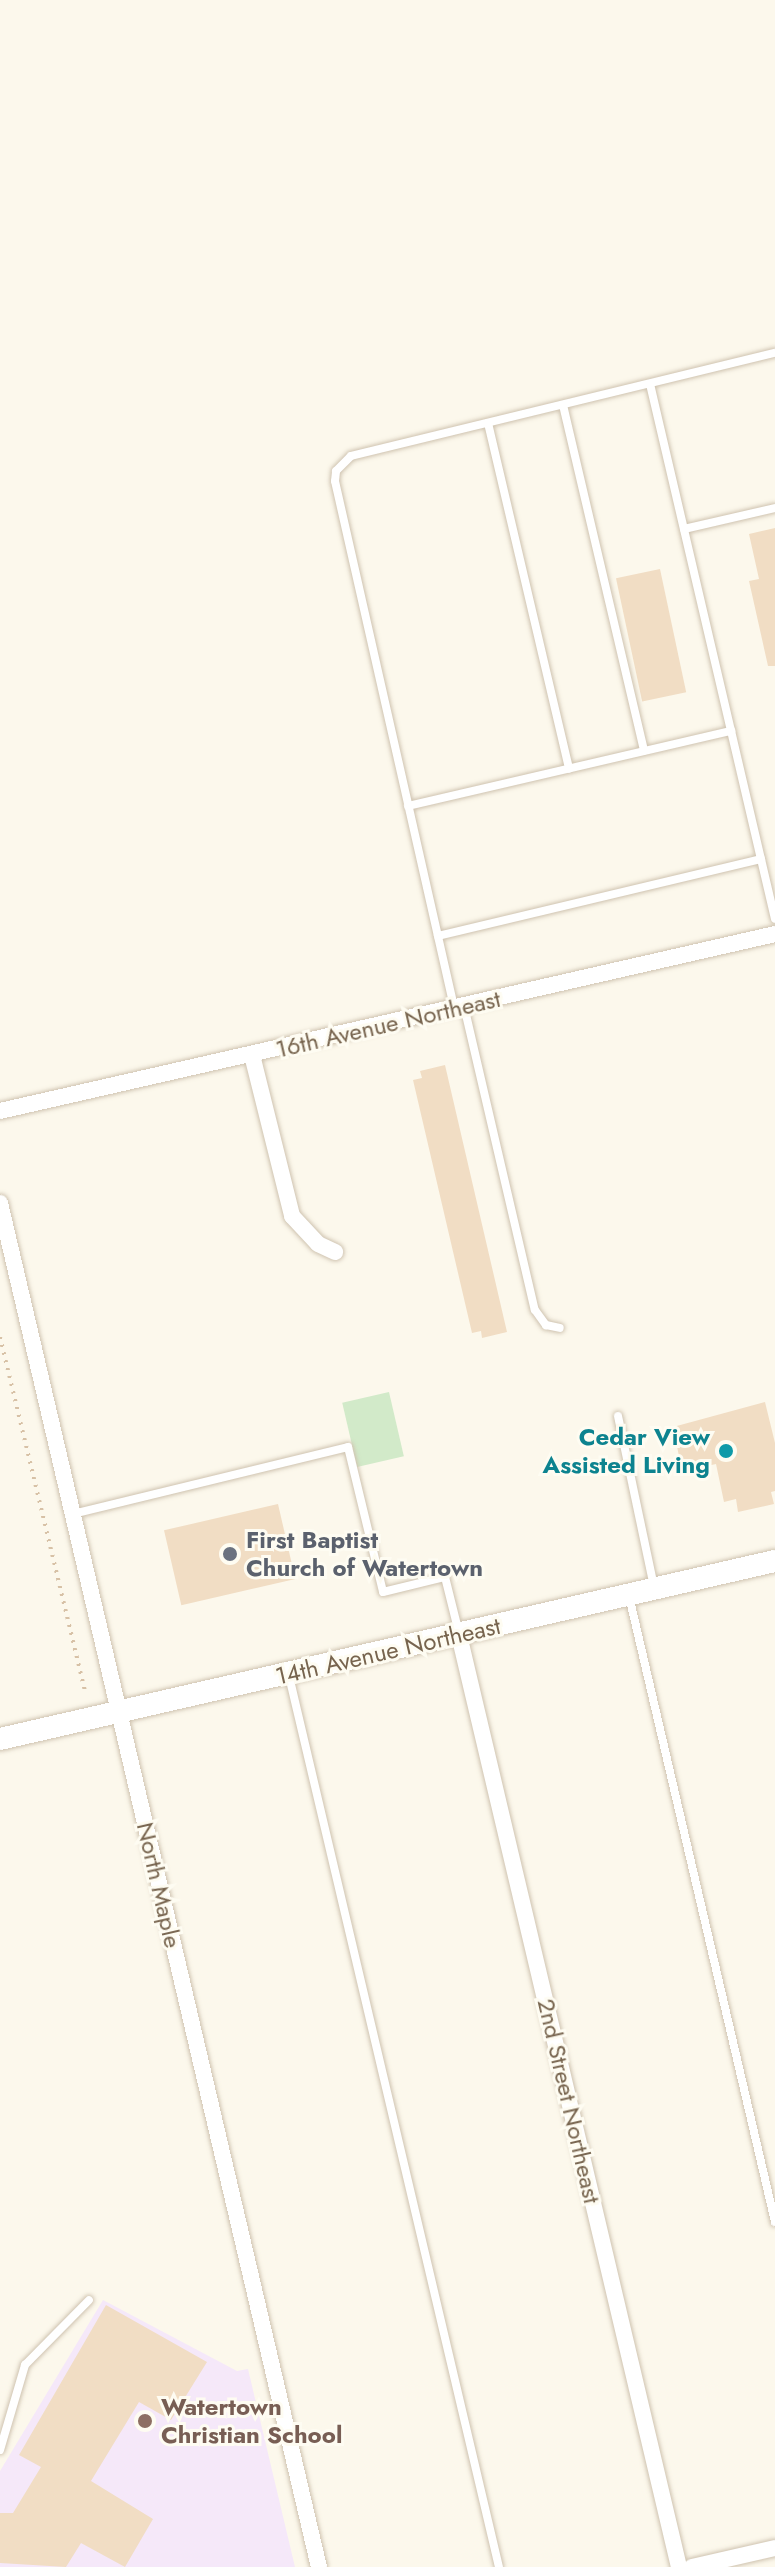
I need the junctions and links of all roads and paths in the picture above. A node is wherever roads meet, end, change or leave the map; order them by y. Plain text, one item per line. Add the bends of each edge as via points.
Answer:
1 (775, 353) edge
2 (650, 384) junction
3 (563, 405) junction
4 (488, 423) junction
5 (775, 508) edge
6 (684, 529) junction
7 (731, 731) junction
8 (644, 751) junction
9 (569, 769) junction
10 (408, 806) junction
11 (761, 859) junction
12 (775, 919) edge
13 (775, 934) edge
14 (438, 936) junction
15 (459, 1007) junction
16 (252, 1055) junction
17 (0, 1111) edge
18 (0, 1203) edge
19 (335, 1252) dead end
20 (560, 1328) dead end
21 (0, 1337) edge
22 (618, 1416) dead end
23 (72, 1514) junction
24 (775, 1561) edge
25 (654, 1589) junction
26 (628, 1595) junction
27 (459, 1635) junction
28 (288, 1673) junction
29 (85, 1692) dead end
30 (118, 1712) junction
31 (0, 1739) edge
32 (775, 2222) edge
33 (89, 2300) dead end
34 (0, 2407) edge
35 (10, 2412) junction
36 (0, 2450) edge
37 (775, 2548) edge
38 (319, 2567) edge
39 (499, 2567) edge
40 (679, 2567) edge
41 (692, 2567) edge

1 - 2 lane
2 - 3 lane
2 - 6 lane
3 - 4 lane
3 - 8 lane
4 - 9 lane
4 - 10 lane via 351,456 336,471
5 - 6 lane
6 - 7 lane
7 - 8 lane
7 - 11 lane
8 - 9 lane
9 - 10 lane
10 - 14 lane
11 - 12 lane
11 - 14 lane
13 - 15 street, 16th Avenue Northeast
14 - 15 lane
15 - 16 street, 16th Avenue Northeast
15 - 20 lane via 535,1310 546,1325
16 - 17 street, 16th Avenue Northeast
16 - 19 street via 292,1216 318,1244
18 - 23 street, North Maple
21 - 29 path
22 - 25 lane
23 - 27 lane via 348,1447 383,1592 445,1577
23 - 30 street, North Maple
24 - 25 main road, 14th Avenue Northeast
25 - 26 main road, 14th Avenue Northeast
26 - 27 main road, 14th Avenue Northeast
26 - 32 lane
27 - 28 main road, 14th Avenue Northeast
27 - 40 street, 2nd Street Northeast
28 - 30 main road, 14th Avenue Northeast
28 - 39 lane
30 - 31 main road, 14th Avenue Northeast
30 - 38 street, North Maple
33 - 35 lane via 25,2365
34 - 35 lane
35 - 36 lane
37 - 41 street

